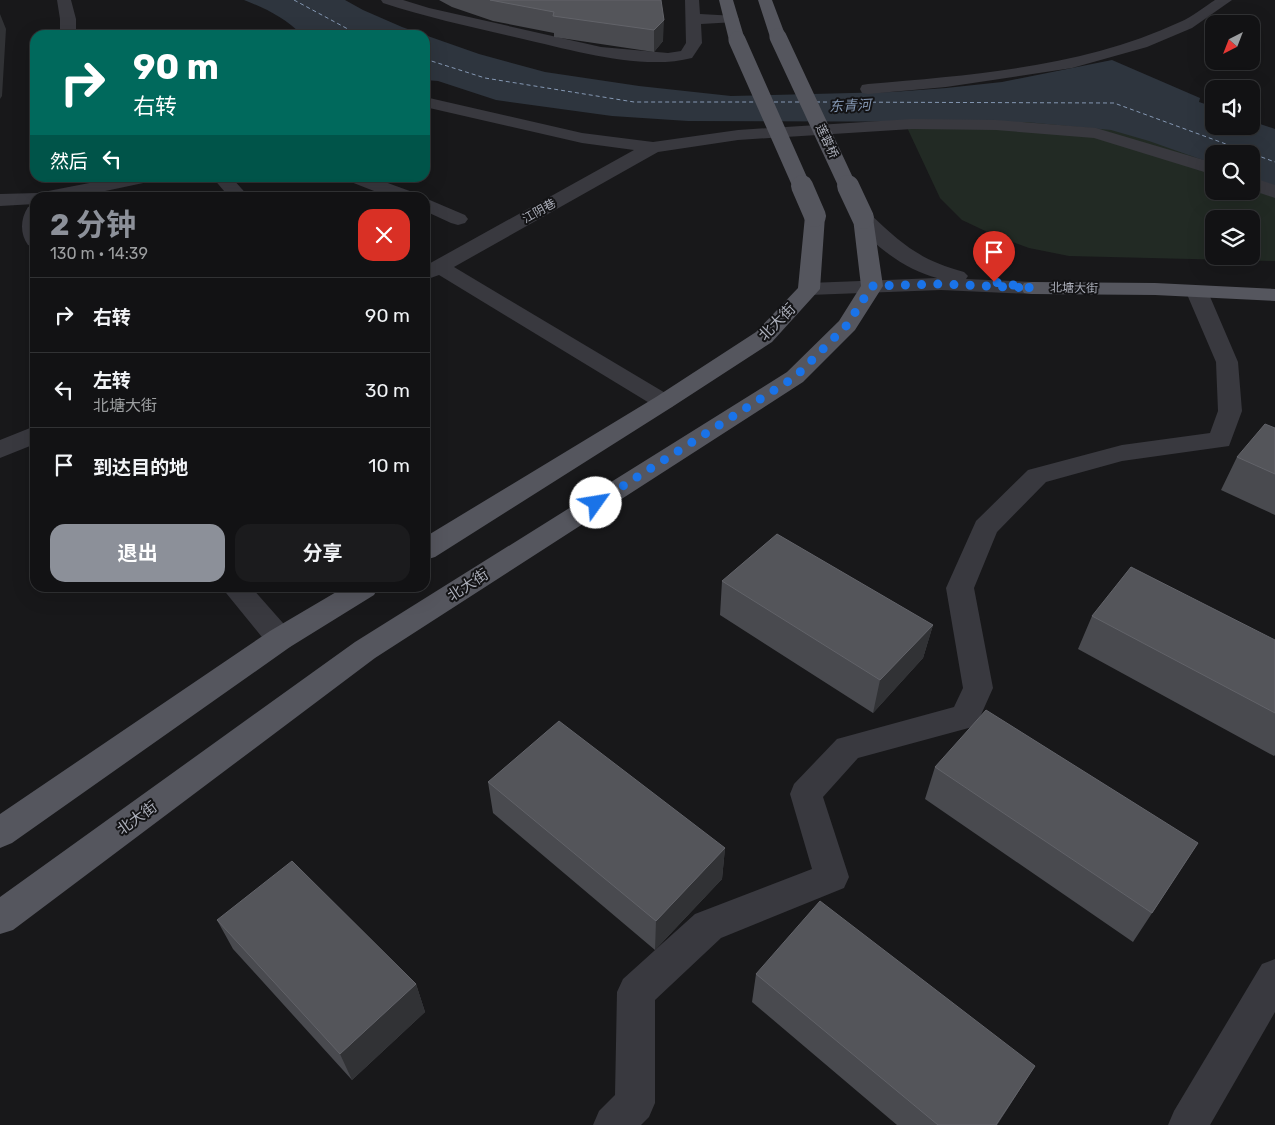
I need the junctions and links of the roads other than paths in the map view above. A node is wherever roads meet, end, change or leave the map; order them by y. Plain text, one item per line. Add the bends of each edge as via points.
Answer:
1 (64, 0) edge
2 (388, 0) edge
3 (692, 0) edge
4 (726, 0) edge
5 (765, 0) edge
6 (1225, 0) edge
7 (693, 19) junction
8 (732, 19) junction
9 (68, 30) edge
10 (868, 89) dead end
11 (430, 103) edge
12 (653, 147) junction
13 (1205, 166) edge
14 (120, 182) edge
15 (226, 182) edge
16 (369, 182) edge
17 (1260, 186) edge
18 (69, 192) edge
19 (235, 192) edge
20 (395, 192) edge
21 (1275, 192) edge
22 (30, 198) edge
23 (0, 200) edge
24 (430, 206) edge
25 (863, 218) junction
26 (458, 219) dead end
27 (433, 271) edge
28 (872, 286) junction
29 (1032, 288) junction
30 (810, 289) junction
31 (1197, 292) junction
32 (1275, 296) edge
33 (664, 402) junction
34 (30, 436) edge
35 (0, 450) edge
36 (430, 547) edge
37 (239, 592) edge
38 (357, 592) edge
39 (280, 639) junction
40 (0, 833) edge
41 (0, 918) edge
42 (1275, 977) edge
43 (613, 1125) edge
44 (1188, 1125) edge

1 - 9 street
2 - 7 street via 425,12 592,50 668,58 686,55 694,43
3 - 7 street
4 - 8 main road
5 - 25 main road, 莲蓉桥, bridge via 778,38
6 - 10 street via 1187,25 1141,44 1066,64 946,82
7 - 8 street
8 - 30 main road, bridge via 737,40 815,216
11 - 12 street via 582,138
12 - 13 street via 738,135 912,124 996,125 1096,133
12 - 27 street, 江阴巷
14 - 18 street
15 - 19 street
16 - 20 street
17 - 21 street
22 - 23 street
24 - 26 street
25 - 28 main road
25 - 29 street, 北塘大街 via 901,255 936,272
27 - 33 street
28 - 29 street via 941,284
28 - 30 street
28 - 41 main road, 北大街 via 847,325 795,377 366,650
29 - 31 main road, 北塘大街
30 - 33 main road, 北大街 via 764,338
31 - 32 main road, 北塘大街
31 - 43 street via 1227,362 1230,411 1220,440 1122,453 1037,476 985,528 960,588 978,688 965,717 848,748 806,794 832,877 708,926 636,992 635,1103
33 - 36 main road, 北大街
34 - 35 street
37 - 39 street
38 - 39 main road
39 - 40 main road
42 - 44 street

